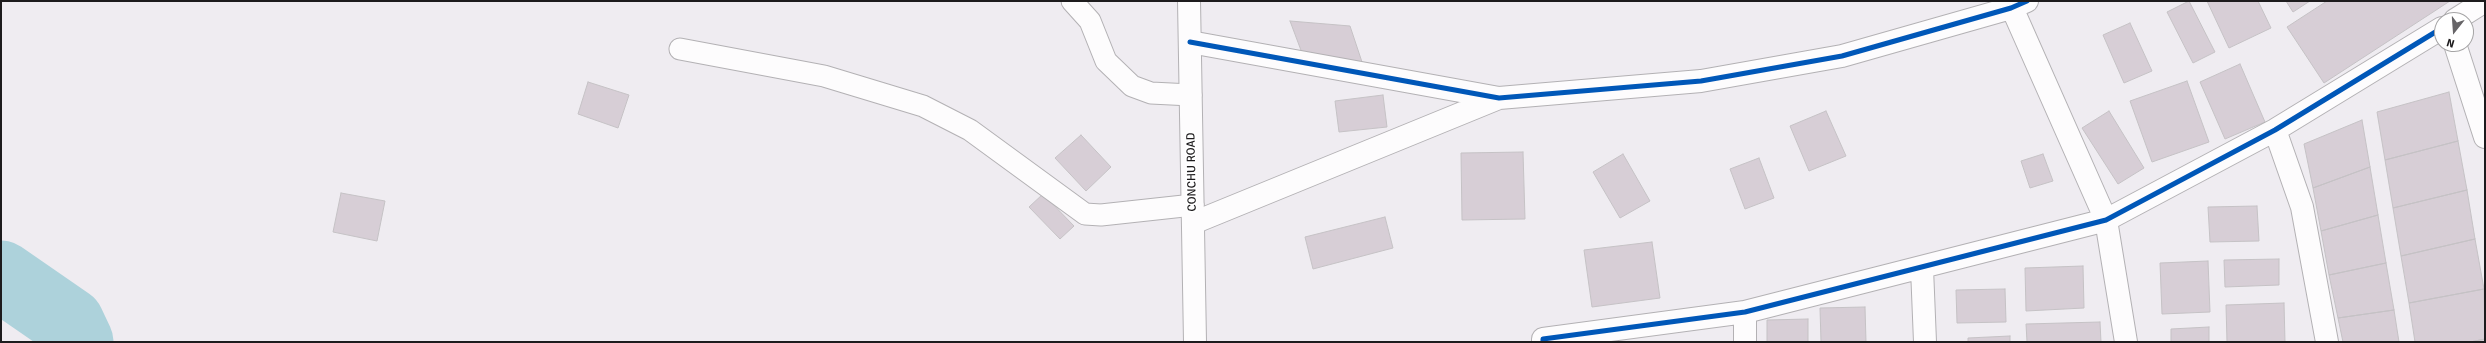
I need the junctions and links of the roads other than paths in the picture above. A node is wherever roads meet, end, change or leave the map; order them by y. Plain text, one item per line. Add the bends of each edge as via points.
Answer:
1 (1072, 1) edge
2 (1189, 1) edge
3 (2485, 1) edge
4 (2015, 3) edge
5 (2468, 12) edge
6 (2434, 33) edge
7 (1190, 42) junction
8 (680, 49) dead end
9 (2458, 52) edge
10 (1191, 95) junction
11 (1499, 98) junction
12 (2275, 130) junction
13 (2485, 137) edge
14 (1193, 214) junction
15 (2106, 220) junction
16 (1922, 268) junction
17 (1745, 312) junction
18 (1195, 342) edge
19 (1543, 342) edge
20 (1745, 342) edge
21 (1926, 342) edge
22 (2126, 342) edge
23 (2327, 342) edge

1 - 10 lane via 1090,21 1106,61 1132,86 1151,93
2 - 7 street, CONCHU ROAD
3 - 5 street
4 - 11 street via 1842,56 1701,81
4 - 15 street
6 - 12 street
7 - 10 street, CONCHU ROAD
7 - 11 street
8 - 14 lane via 824,76 923,106 970,130 1085,214
9 - 13 street
10 - 14 street, CONCHU ROAD
11 - 14 street
12 - 15 street
12 - 23 street via 2302,207
14 - 18 street, CONCHU ROAD
15 - 16 street
15 - 22 street
16 - 17 street
16 - 21 street
17 - 19 street via 1543,339
17 - 20 street

